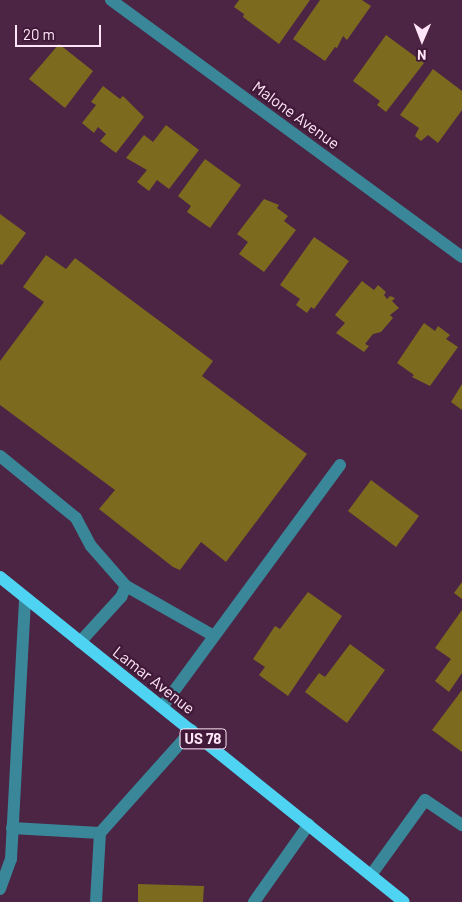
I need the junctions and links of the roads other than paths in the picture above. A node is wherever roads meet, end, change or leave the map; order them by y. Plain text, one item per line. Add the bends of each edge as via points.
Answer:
1 (111, 0) edge
2 (462, 257) edge
3 (0, 456) edge
4 (340, 464) dead end
5 (0, 577) edge
6 (126, 586) junction
7 (25, 597) junction
8 (214, 636) junction
9 (80, 642) junction
10 (163, 706) junction
11 (192, 730) junction
12 (309, 824) junction
13 (462, 825) edge
14 (12, 828) junction
15 (100, 833) junction
16 (371, 875) junction
17 (0, 889) edge
18 (96, 902) edge
19 (254, 902) edge
20 (404, 902) edge

1 - 2 street, Malone Avenue
3 - 6 street via 76,518 92,546
4 - 8 street
5 - 7 main road, Lamar Avenue / US 78
6 - 8 street
6 - 9 street via 121,597
7 - 9 main road, Lamar Avenue / US 78
7 - 14 street
8 - 10 street
9 - 10 main road, Lamar Avenue / US 78
10 - 11 main road, Lamar Avenue / US 78
11 - 12 main road, Lamar Avenue / US 78
11 - 15 street
12 - 16 main road, Lamar Avenue / US 78
12 - 19 street
13 - 16 street via 425,800
14 - 15 street
14 - 17 street via 11,858
15 - 18 street
16 - 20 main road, Lamar Avenue / US 78

